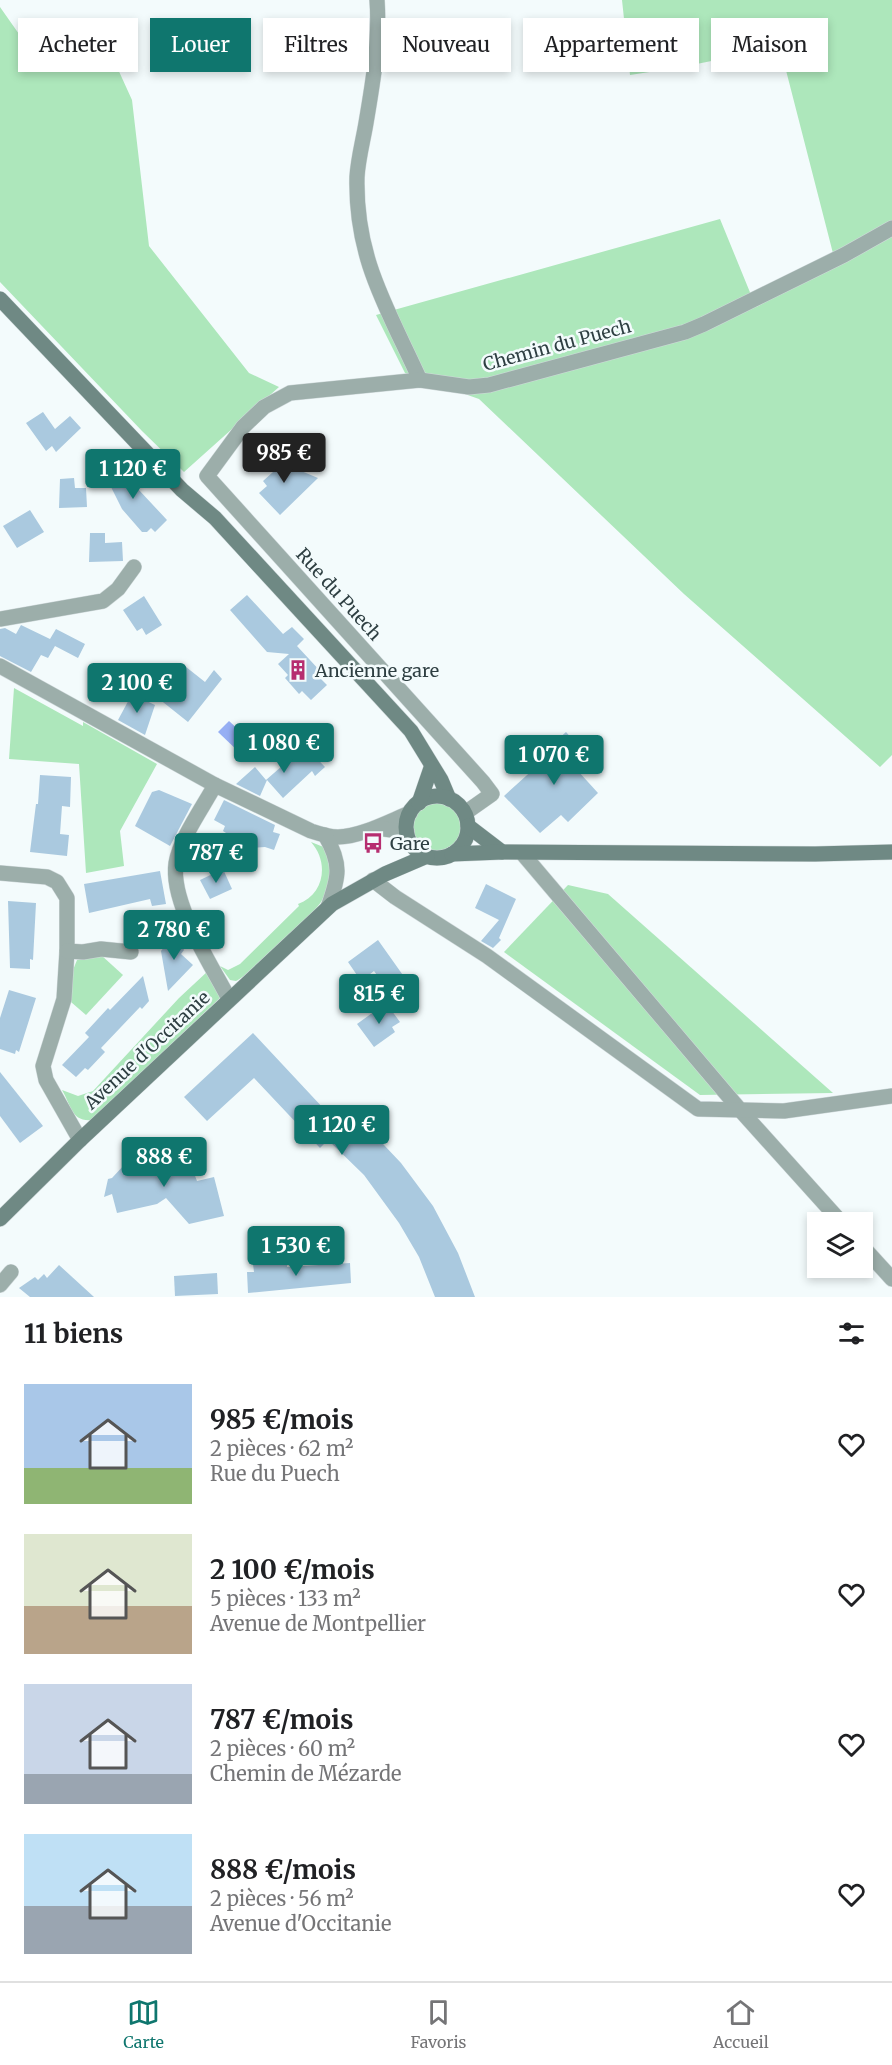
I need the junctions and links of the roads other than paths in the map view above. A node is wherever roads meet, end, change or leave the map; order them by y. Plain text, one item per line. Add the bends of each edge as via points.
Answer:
1 (377, 0) edge
2 (892, 228) edge
3 (0, 299) edge
4 (420, 380) junction
5 (207, 476) joint
6 (134, 567) dead end
7 (0, 619) edge
8 (0, 666) edge
9 (431, 768) junction
10 (215, 785) junction
11 (449, 799) junction
12 (414, 808) junction
13 (466, 819) junction
14 (376, 828) junction
15 (325, 835) junction
16 (409, 838) junction
17 (502, 852) junction
18 (892, 852) edge
19 (522, 853) junction
20 (452, 854) junction
21 (427, 856) junction
22 (0, 873) edge
23 (379, 877) junction
24 (328, 908) junction
25 (67, 951) junction
26 (130, 952) dead end
27 (230, 999) junction
28 (892, 1096) edge
29 (741, 1111) junction
30 (81, 1140) junction
31 (832, 1212) edge
32 (0, 1219) edge
33 (873, 1258) edge
34 (11, 1272) dead end
35 (892, 1279) edge
36 (0, 1284) edge

1 - 4 street via 375,68 357,175 358,208 376,289
2 - 4 street, Chemin du Puech via 685,332 489,385 469,387
3 - 9 street via 182,490 239,544 411,732
4 - 5 street, Chemin du Puech via 304,391 280,397 243,427
5 - 13 street, Rue du Puech via 483,782 492,794
6 - 7 street via 118,589 102,601
8 - 10 street
9 - 11 street
9 - 12 street
10 - 15 street
10 - 27 street via 179,854 176,869 185,914
11 - 12 street via 435,796
11 - 13 street via 458,804
12 - 14 street
12 - 16 street
13 - 17 street
13 - 20 street via 464,842
14 - 15 street via 344,836
14 - 16 street
15 - 24 street via 338,869
16 - 21 street
16 - 23 street, Avenue d'Occitanie
17 - 19 street
17 - 20 street
18 - 19 street
19 - 29 street
20 - 21 street via 440,858
21 - 23 street, Avenue d'Occitanie
22 - 25 street via 46,877 57,882 67,898
23 - 24 street, Avenue d'Occitanie
23 - 29 street via 395,897 488,956 698,1108
24 - 27 street, Avenue d'Occitanie
25 - 26 street
25 - 30 street via 64,999 43,1066 46,1080
27 - 30 street, Avenue d'Occitanie
28 - 29 street via 784,1111
29 - 31 street
30 - 32 street, Avenue d'Occitanie
33 - 35 street
34 - 36 street

